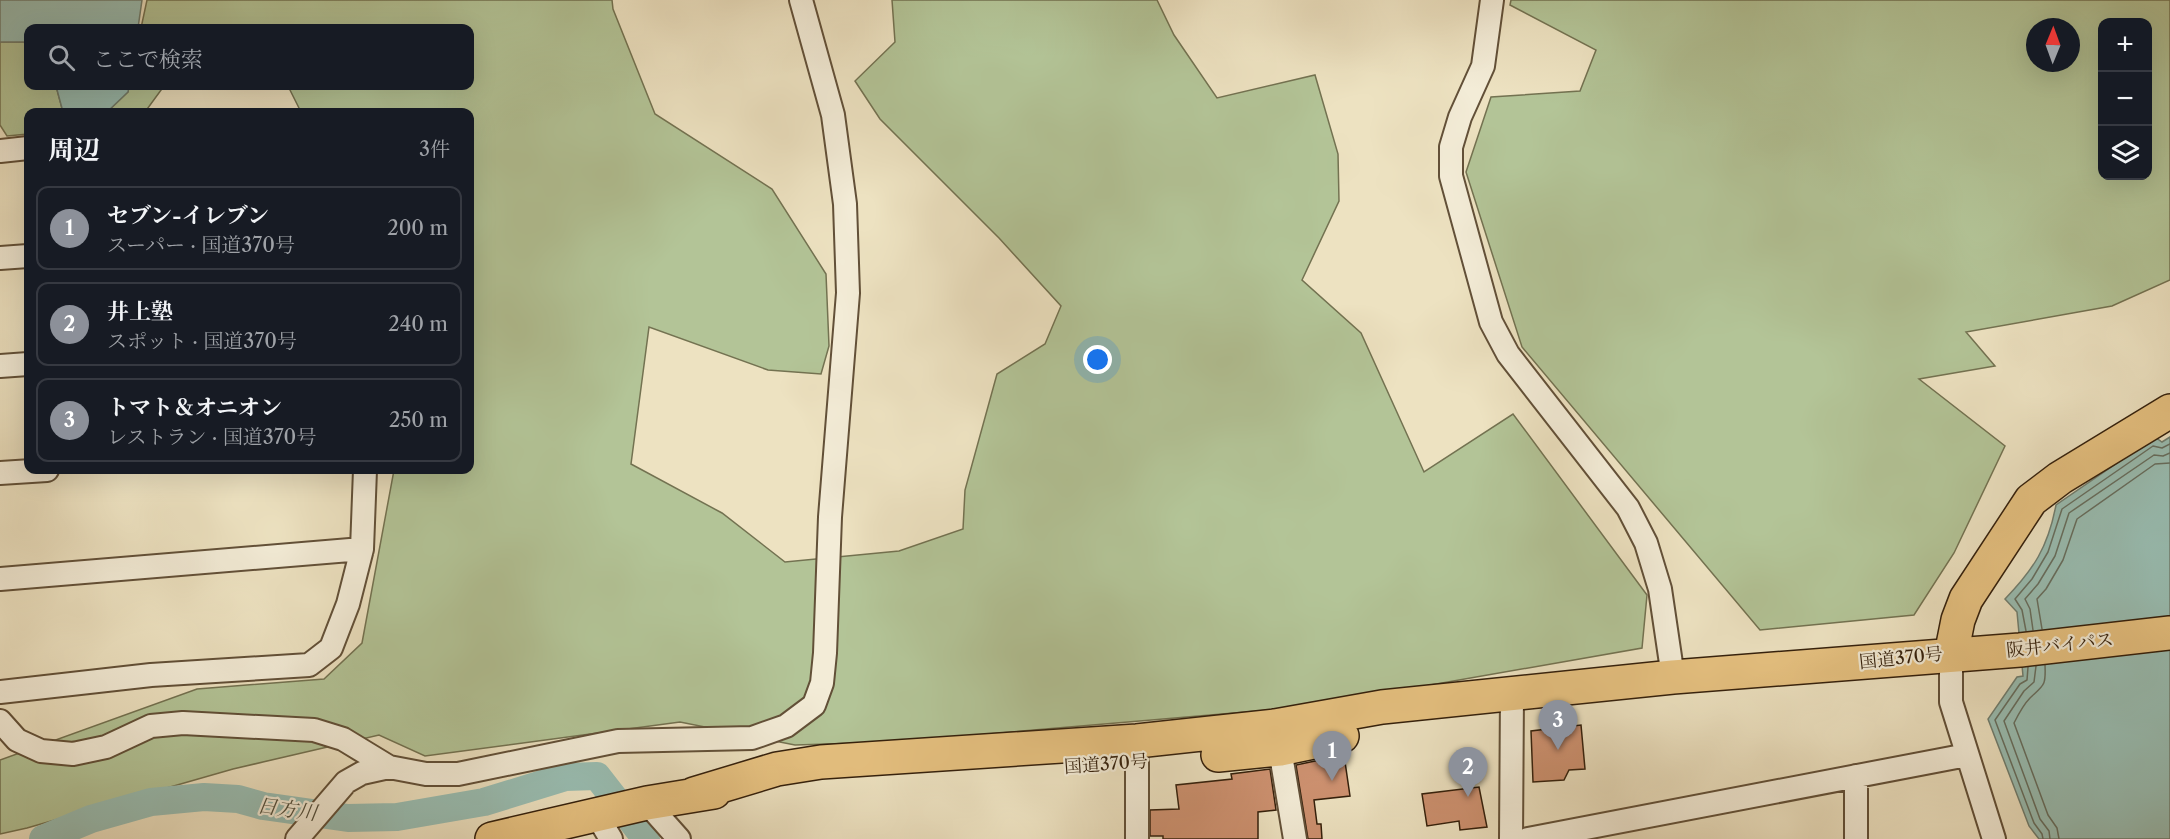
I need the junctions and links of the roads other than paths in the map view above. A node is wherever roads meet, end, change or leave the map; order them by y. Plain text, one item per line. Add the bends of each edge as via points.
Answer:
1 (801, 0) edge
2 (1492, 0) edge
3 (24, 148) edge
4 (0, 151) edge
5 (24, 256) edge
6 (0, 258) edge
7 (24, 364) edge
8 (0, 366) edge
9 (2170, 411) edge
10 (24, 471) edge
11 (0, 473) edge
12 (365, 474) edge
13 (362, 549) junction
14 (0, 579) edge
15 (2170, 633) edge
16 (1951, 655) junction
17 (1673, 677) junction
18 (0, 692) edge
19 (1512, 694) junction
20 (0, 721) edge
21 (1280, 749) junction
22 (1967, 755) junction
23 (1137, 762) junction
24 (389, 767) junction
25 (1856, 776) junction
26 (694, 794) junction
27 (642, 803) junction
28 (603, 822) edge
29 (1612, 831) edge
30 (297, 839) edge
31 (492, 839) edge
32 (679, 839) edge
33 (1137, 839) edge
34 (1295, 839) edge
35 (1511, 839) edge
36 (1528, 839) edge
37 (1856, 839) edge
38 (1994, 839) edge

1 - 24 street via 833,115 845,204 848,293 830,517 825,653 822,683 814,705 786,726 752,738 618,741 458,774 426,774
2 - 17 street via 1483,66 1451,147 1451,176 1491,322 1508,354 1628,508 1646,543 1660,589
3 - 4 street
5 - 6 street
7 - 8 street
9 - 16 highway, 国道370号 via 2031,500 1966,599
10 - 11 street
12 - 13 street
13 - 14 street
13 - 18 street via 348,604 331,648 309,665 151,675
15 - 16 highway, 阪井バイパス
16 - 17 highway, 国道370号
16 - 22 street via 1951,702
17 - 19 highway, 国道370号
19 - 21 highway, 国道370号 via 1385,728
19 - 26 highway, 国道370号 via 1382,707 1275,726 1137,741 821,762 777,769
19 - 35 street
20 - 24 street via 17,740 41,751 73,754 106,747 151,726 183,723 314,730 343,738
21 - 23 highway, 国道370号
21 - 34 street
22 - 25 street
22 - 38 street
23 - 26 highway, 国道370号
23 - 33 street
24 - 30 street via 362,773 346,782
25 - 29 street
25 - 37 street
26 - 27 highway, 国道370号
27 - 28 highway, 国道370号
27 - 32 street
28 - 31 highway, 国道370号
29 - 36 street

